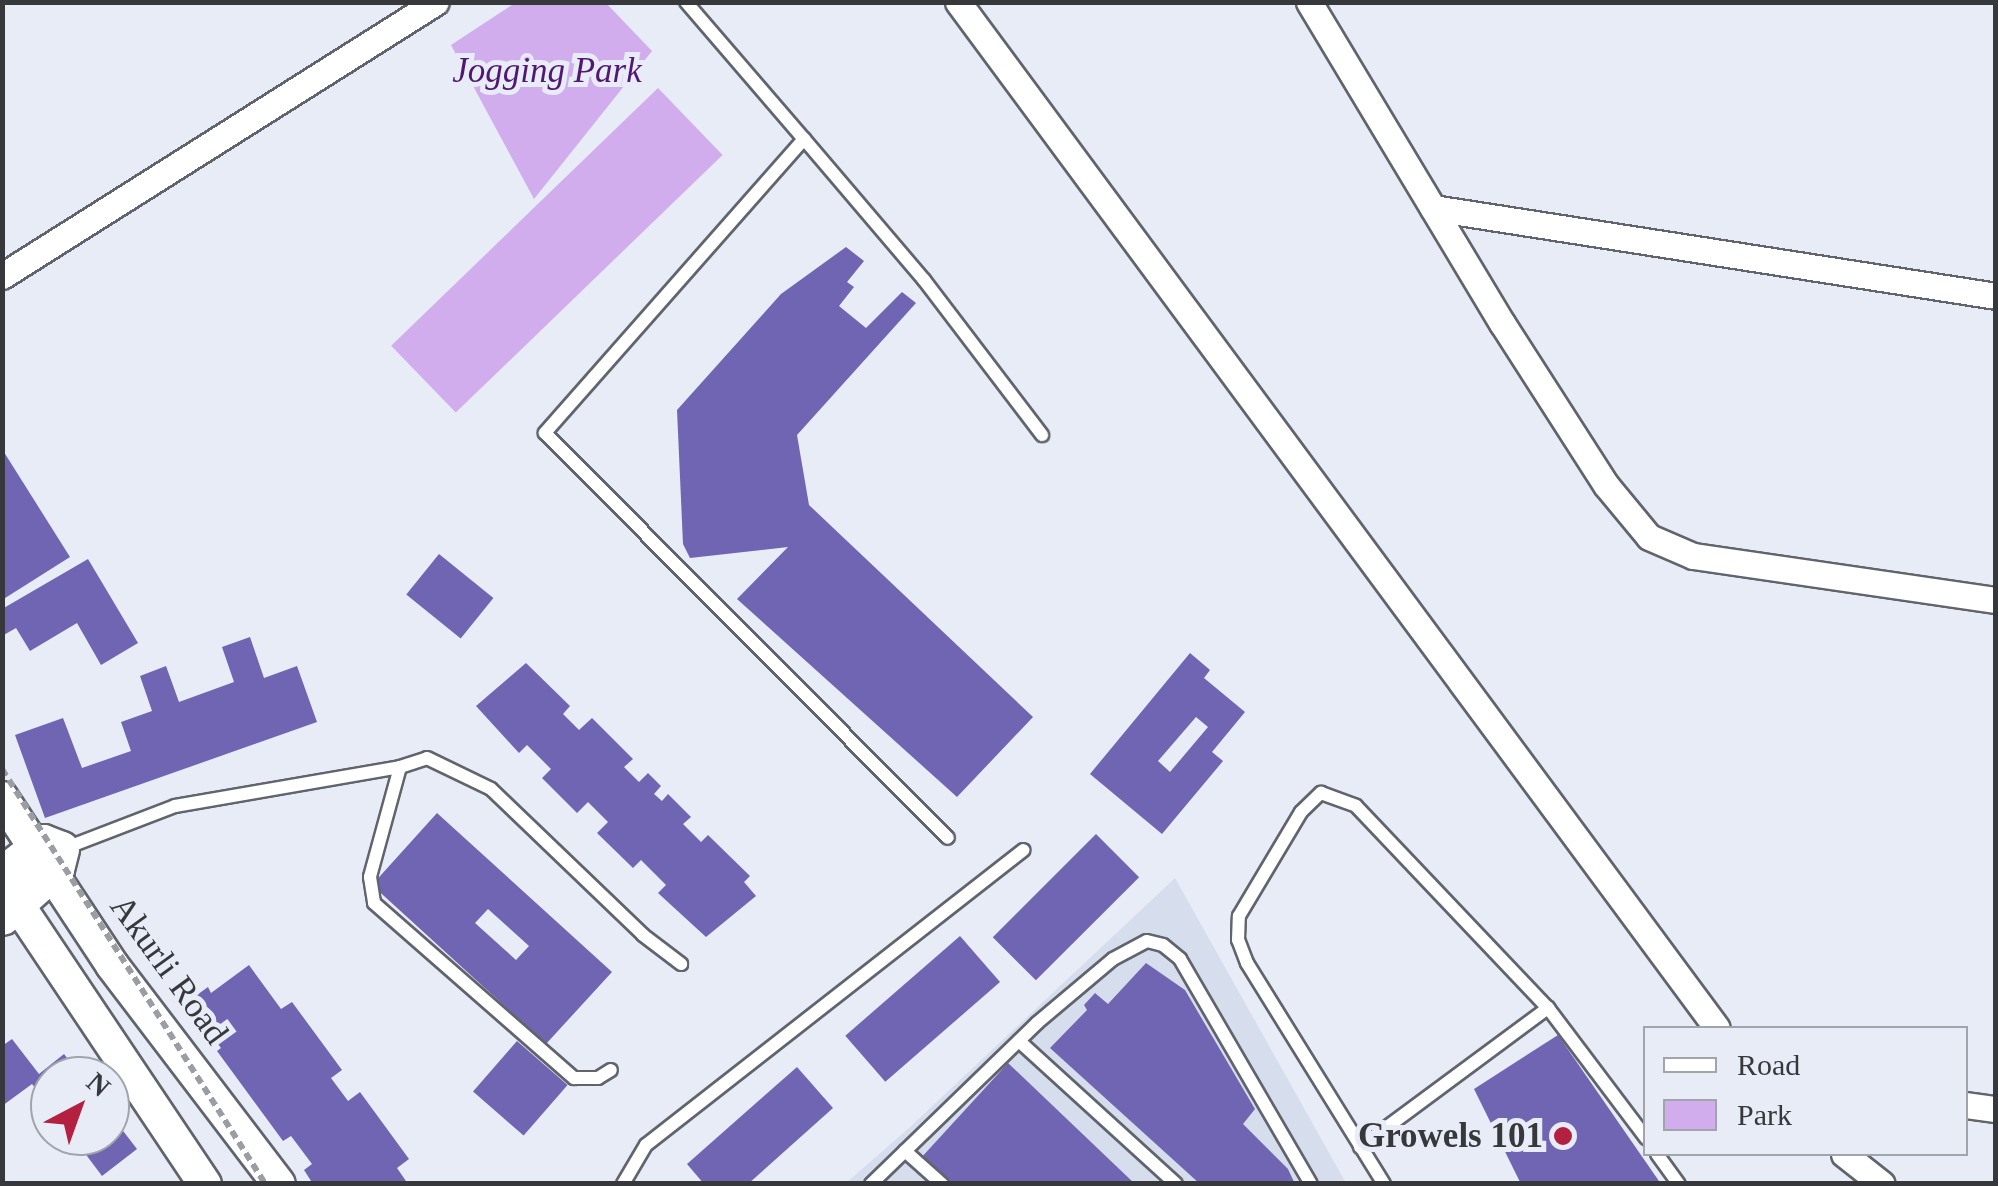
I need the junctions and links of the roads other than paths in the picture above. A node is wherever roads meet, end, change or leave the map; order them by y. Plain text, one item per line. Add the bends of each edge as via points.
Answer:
1 (436, 2) edge
2 (686, 2) edge
3 (958, 2) edge
4 (1309, 2) edge
5 (804, 138) junction
6 (1432, 208) junction
7 (2, 276) edge
8 (1996, 296) edge
9 (1042, 435) dead end
10 (1996, 600) edge
11 (400, 767) junction
12 (2, 798) edge
13 (948, 838) dead end
14 (1023, 850) dead end
15 (50, 857) junction
16 (6, 894) edge
17 (682, 964) dead end
18 (1548, 1008) junction
19 (1716, 1026) edge
20 (1018, 1040) junction
21 (610, 1070) dead end
22 (1968, 1105) edge
23 (1996, 1109) edge
24 (1643, 1134) edge
25 (1360, 1146) junction
26 (906, 1151) junction
27 (1658, 1156) edge
28 (1848, 1156) edge
29 (206, 1184) edge
30 (279, 1184) edge
31 (623, 1184) edge
32 (871, 1184) edge
33 (942, 1184) edge
34 (1176, 1184) edge
35 (1311, 1184) edge
36 (1384, 1184) edge
37 (1679, 1184) edge
38 (1882, 1184) edge

1 - 7 street
2 - 5 lane
3 - 19 street
4 - 6 street
5 - 9 lane
5 - 13 lane via 546,432
6 - 8 street
6 - 10 street via 1606,485 1649,537 1693,556
11 - 15 lane via 175,806
11 - 17 lane via 427,758 491,789 642,935
11 - 21 lane via 370,877 374,903 574,1078 598,1078
12 - 15 street, Akurli Road
14 - 31 lane via 646,1144
15 - 16 main road
15 - 30 street, Akurli Road via 112,966
16 - 29 street
18 - 24 lane
18 - 25 lane
18 - 25 lane via 1356,806 1321,793 1301,812 1239,916 1238,940
20 - 26 lane
20 - 34 lane
20 - 35 lane via 1113,959 1147,941 1164,945 1180,960
22 - 23 street
25 - 36 lane
26 - 32 lane
26 - 33 lane
27 - 37 lane
28 - 38 street

